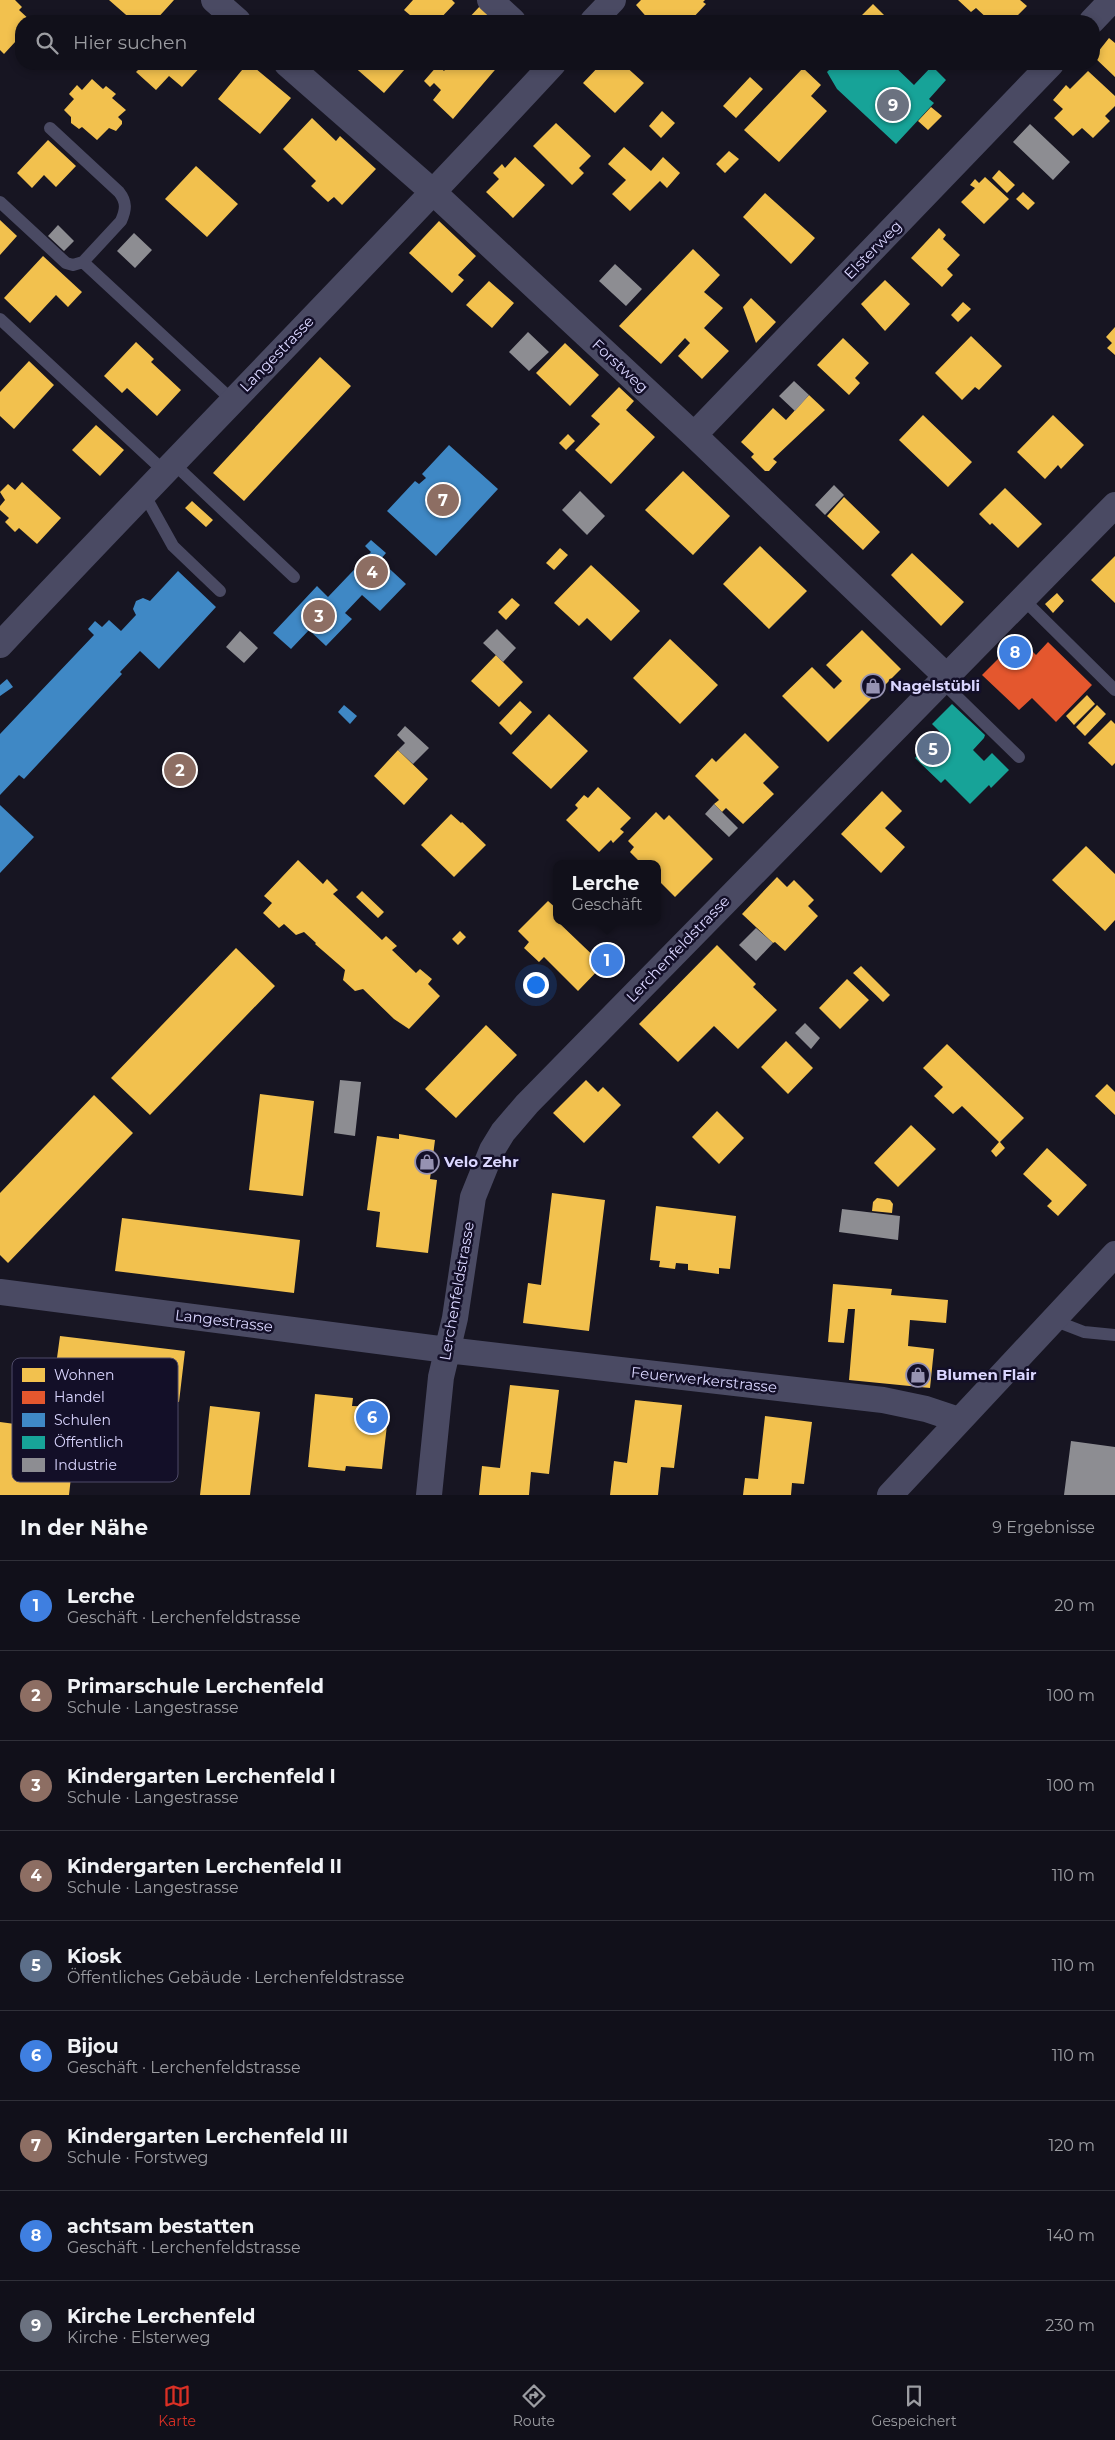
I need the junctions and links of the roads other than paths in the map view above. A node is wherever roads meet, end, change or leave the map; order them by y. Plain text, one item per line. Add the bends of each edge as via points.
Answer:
1 (214, 0) edge
2 (490, 0) edge
3 (613, 0) edge
4 (1112, 0) edge
5 (231, 15) edge
6 (506, 15) edge
7 (599, 15) edge
8 (1098, 15) edge
9 (294, 70) edge
10 (547, 70) edge
11 (1045, 70) edge
12 (50, 128) dead end
13 (433, 192) junction
14 (0, 202) edge
15 (84, 262) junction
16 (0, 319) edge
17 (232, 400) junction
18 (694, 435) junction
19 (169, 468) junction
20 (143, 492) junction
21 (1115, 506) edge
22 (294, 577) dead end
23 (220, 591) dead end
24 (1023, 599) junction
25 (0, 645) edge
26 (944, 678) junction
27 (1115, 690) edge
28 (1019, 757) dead end
29 (1115, 1254) edge
30 (0, 1292) edge
31 (1052, 1320) junction
32 (1115, 1335) edge
33 (447, 1350) junction
34 (959, 1420) junction
35 (428, 1494) edge
36 (890, 1495) edge

1 - 5 street
2 - 6 street
3 - 7 street
4 - 8 street
9 - 13 street, Forstweg
10 - 13 street, Langestrasse
11 - 18 street, Elsterweg
12 - 15 lane via 124,199 125,213 121,221
13 - 17 street, Langestrasse
13 - 18 street, Forstweg
14 - 15 lane via 66,263
15 - 17 lane
16 - 19 lane
17 - 19 street, Langestrasse
18 - 26 street, Forstweg
19 - 20 street, Langestrasse
19 - 22 lane
20 - 23 lane via 173,546
20 - 25 street, Langestrasse
21 - 24 street, Lerchenfeldstrasse
24 - 26 street, Lerchenfeldstrasse
24 - 27 lane
26 - 28 lane
26 - 33 street, Lerchenfeldstrasse via 503,1132 482,1169 473,1197 455,1318
29 - 31 street
30 - 33 street, Langestrasse
31 - 32 lane via 1084,1332
31 - 34 street
33 - 34 street, Feuerwerkerstrasse via 883,1400
33 - 35 street, Lerchenfeldstrasse
34 - 36 street

